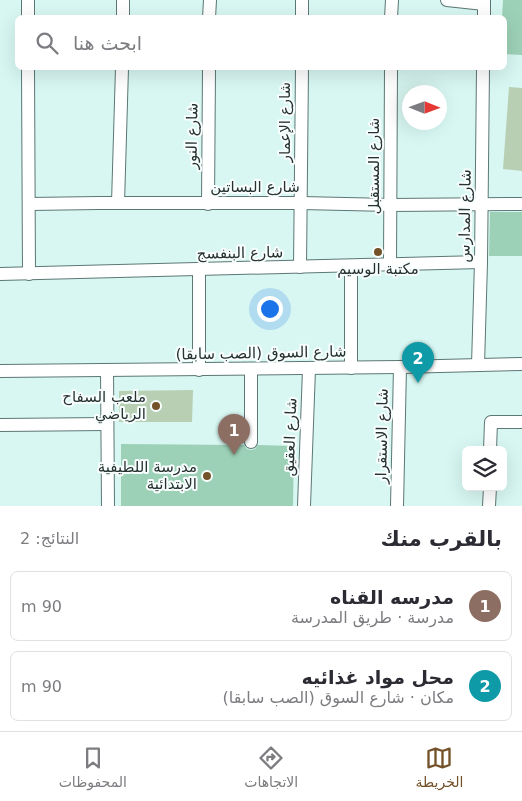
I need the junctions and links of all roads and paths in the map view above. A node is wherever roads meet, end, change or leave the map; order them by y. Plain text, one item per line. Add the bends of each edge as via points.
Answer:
1 (28, 0) edge
2 (123, 0) edge
3 (210, 0) edge
4 (302, 0) edge
5 (392, 0) edge
6 (447, 0) edge
7 (484, 2) edge
8 (28, 15) edge
9 (123, 15) edge
10 (210, 15) edge
11 (302, 15) edge
12 (392, 15) edge
13 (484, 15) edge
14 (28, 70) edge
15 (122, 70) edge
16 (209, 70) edge
17 (302, 70) edge
18 (391, 70) edge
19 (483, 70) edge
20 (118, 203) junction
21 (301, 203) junction
22 (28, 204) junction
23 (208, 204) junction
24 (482, 204) junction
25 (522, 204) edge
26 (390, 205) junction
27 (481, 262) junction
28 (390, 264) junction
29 (351, 266) junction
30 (300, 267) junction
31 (199, 270) junction
32 (0, 274) edge
33 (29, 274) junction
34 (522, 364) edge
35 (478, 365) junction
36 (309, 368) junction
37 (351, 368) junction
38 (400, 368) junction
39 (251, 369) junction
40 (107, 370) junction
41 (199, 370) junction
42 (0, 371) edge
43 (522, 422) edge
44 (108, 424) junction
45 (0, 425) edge
46 (251, 442) dead end
47 (490, 446) edge
48 (490, 491) edge
49 (108, 506) edge
50 (304, 506) edge
51 (397, 506) edge
52 (489, 506) edge

1 - 8 street
2 - 9 street
3 - 10 street
4 - 11 street
5 - 12 street
6 - 7 street
7 - 13 street
14 - 22 street
15 - 20 street
16 - 23 street, شارع النور
17 - 21 street, شارع الإعمار
18 - 26 street, شارع المستقبل
19 - 24 street, شارع المدارس
20 - 22 street, شارع البساتين
20 - 23 street, شارع البساتين
21 - 23 street, شارع البساتين
21 - 26 street, شارع البساتين
21 - 30 street, شارع الإعمار
22 - 33 street
24 - 25 street
24 - 26 street, شارع البساتين
24 - 27 street, شارع المدارس
26 - 28 street, شارع المستقبل
27 - 28 street, شارع البنفسج
27 - 35 street, شارع المدارس
28 - 29 street, شارع البنفسج
29 - 30 street, شارع البنفسج
29 - 37 street
30 - 31 street, شارع البنفسج
31 - 33 street, شارع البنفسج
31 - 41 street
32 - 33 street, شارع البنفسج
34 - 35 street, شارع السوق (الصب سابقا)
35 - 38 street, شارع السوق (الصب سابقا)
36 - 37 street, شارع السوق (الصب سابقا)
36 - 39 street, شارع السوق (الصب سابقا)
36 - 50 street, شارع العقيق
37 - 38 street, شارع السوق (الصب سابقا)
38 - 51 street, شارع الاستقرار
39 - 41 street, شارع السوق (الصب سابقا)
39 - 46 street
40 - 41 street, شارع السوق (الصب سابقا)
40 - 42 street, شارع السوق (الصب سابقا)
40 - 44 street
43 - 47 street via 491,422
44 - 45 street
44 - 49 street
48 - 52 street

